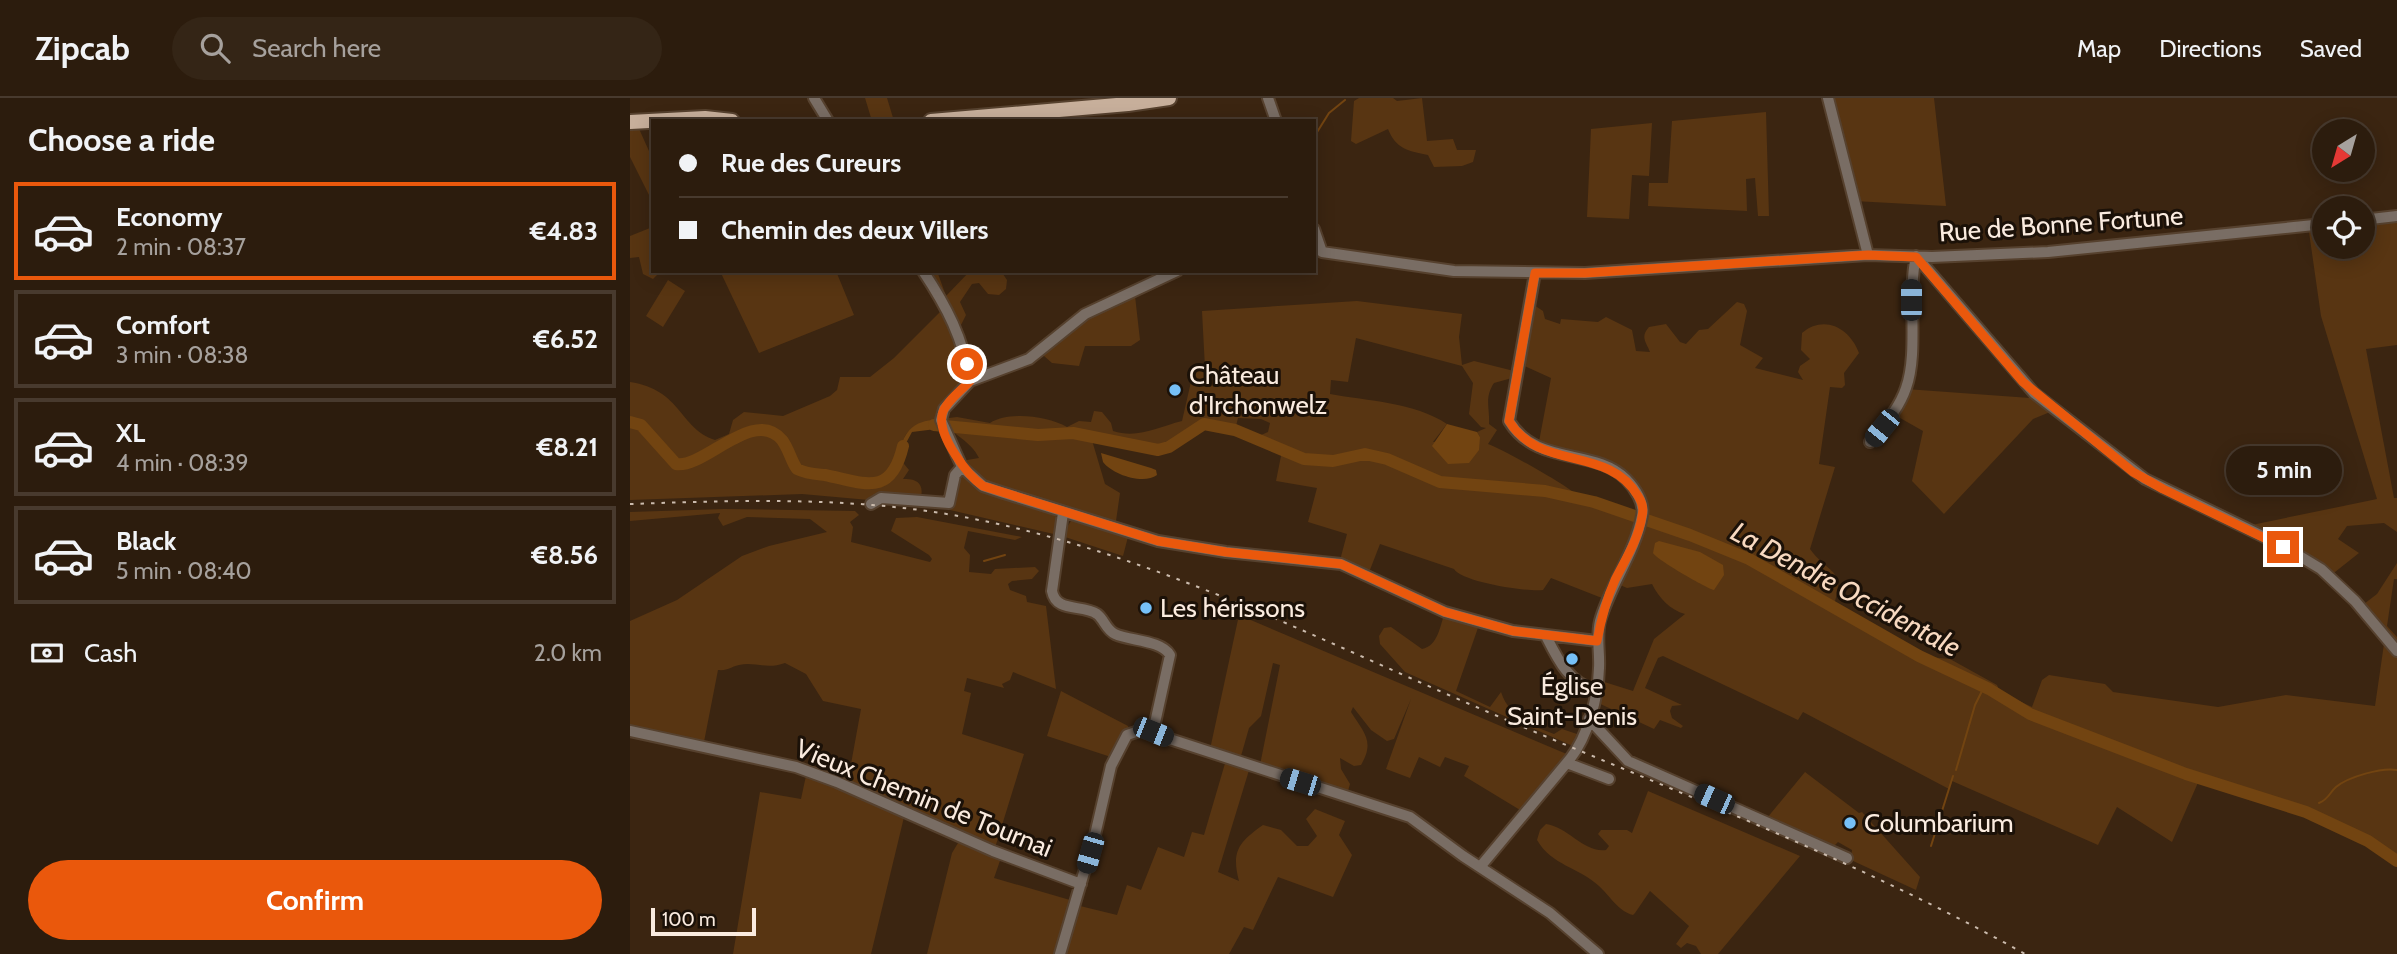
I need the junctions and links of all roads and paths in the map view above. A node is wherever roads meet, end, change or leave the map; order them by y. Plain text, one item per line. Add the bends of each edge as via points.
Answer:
1 (814, 98) edge
2 (1169, 98) edge
3 (1268, 98) edge
4 (1828, 98) edge
5 (827, 119) edge
6 (954, 119) edge
7 (1275, 119) edge
8 (651, 121) edge
9 (630, 122) edge
10 (2397, 216) edge
11 (2375, 219) edge
12 (2312, 225) edge
13 (1318, 252) edge
14 (1868, 255) junction
15 (1916, 257) junction
16 (924, 273) edge
17 (1173, 273) edge
18 (1535, 273) junction
19 (970, 381) junction
20 (1870, 442) dead end
21 (962, 467) junction
22 (871, 504) dead end
23 (1063, 513) junction
24 (1545, 636) junction
25 (1597, 641) junction
26 (2397, 651) edge
27 (1596, 690) junction
28 (1589, 719) junction
29 (630, 731) edge
30 (1153, 732) junction
31 (1567, 763) junction
32 (1608, 779) dead end
33 (1847, 858) dead end
34 (1480, 867) junction
35 (1081, 884) junction
36 (1060, 954) edge
37 (1598, 954) edge

1 - 5 street
2 - 6 main road
3 - 7 street
4 - 14 street
8 - 9 main road
10 - 11 street
12 - 15 street, Rue de Bonne Fortune via 2094,248
13 - 18 street, Rue de Bonne Fortune via 1454,271
14 - 15 street, Rue de Bonne Fortune
14 - 18 street, Rue de Bonne Fortune
15 - 20 street via 1911,276 1908,381 1894,414
15 - 26 street via 2034,393 2145,480 2321,569
16 - 19 street via 958,331
17 - 19 street via 1085,314 1029,359
18 - 25 street via 1509,421 1542,449 1617,471 1636,492 1641,519 1607,600
19 - 21 street via 944,409 943,425
21 - 22 street via 955,475 949,503 881,498
21 - 23 street via 983,486
23 - 24 street via 1178,545 1341,564 1445,612
23 - 30 street via 1052,591 1056,602 1095,613 1112,633 1163,648 1170,655
24 - 25 street
24 - 27 street via 1568,673
25 - 27 street via 1600,666
27 - 28 street
28 - 31 street
28 - 33 street via 1628,761
29 - 35 street, Vieux Chemin de Tournai via 796,767 993,852
30 - 34 street via 1217,757 1410,817
30 - 35 street, Vieux Chemin de Tournai via 1131,732 1120,744
31 - 32 street
31 - 34 street
34 - 37 street via 1550,913
35 - 36 street

